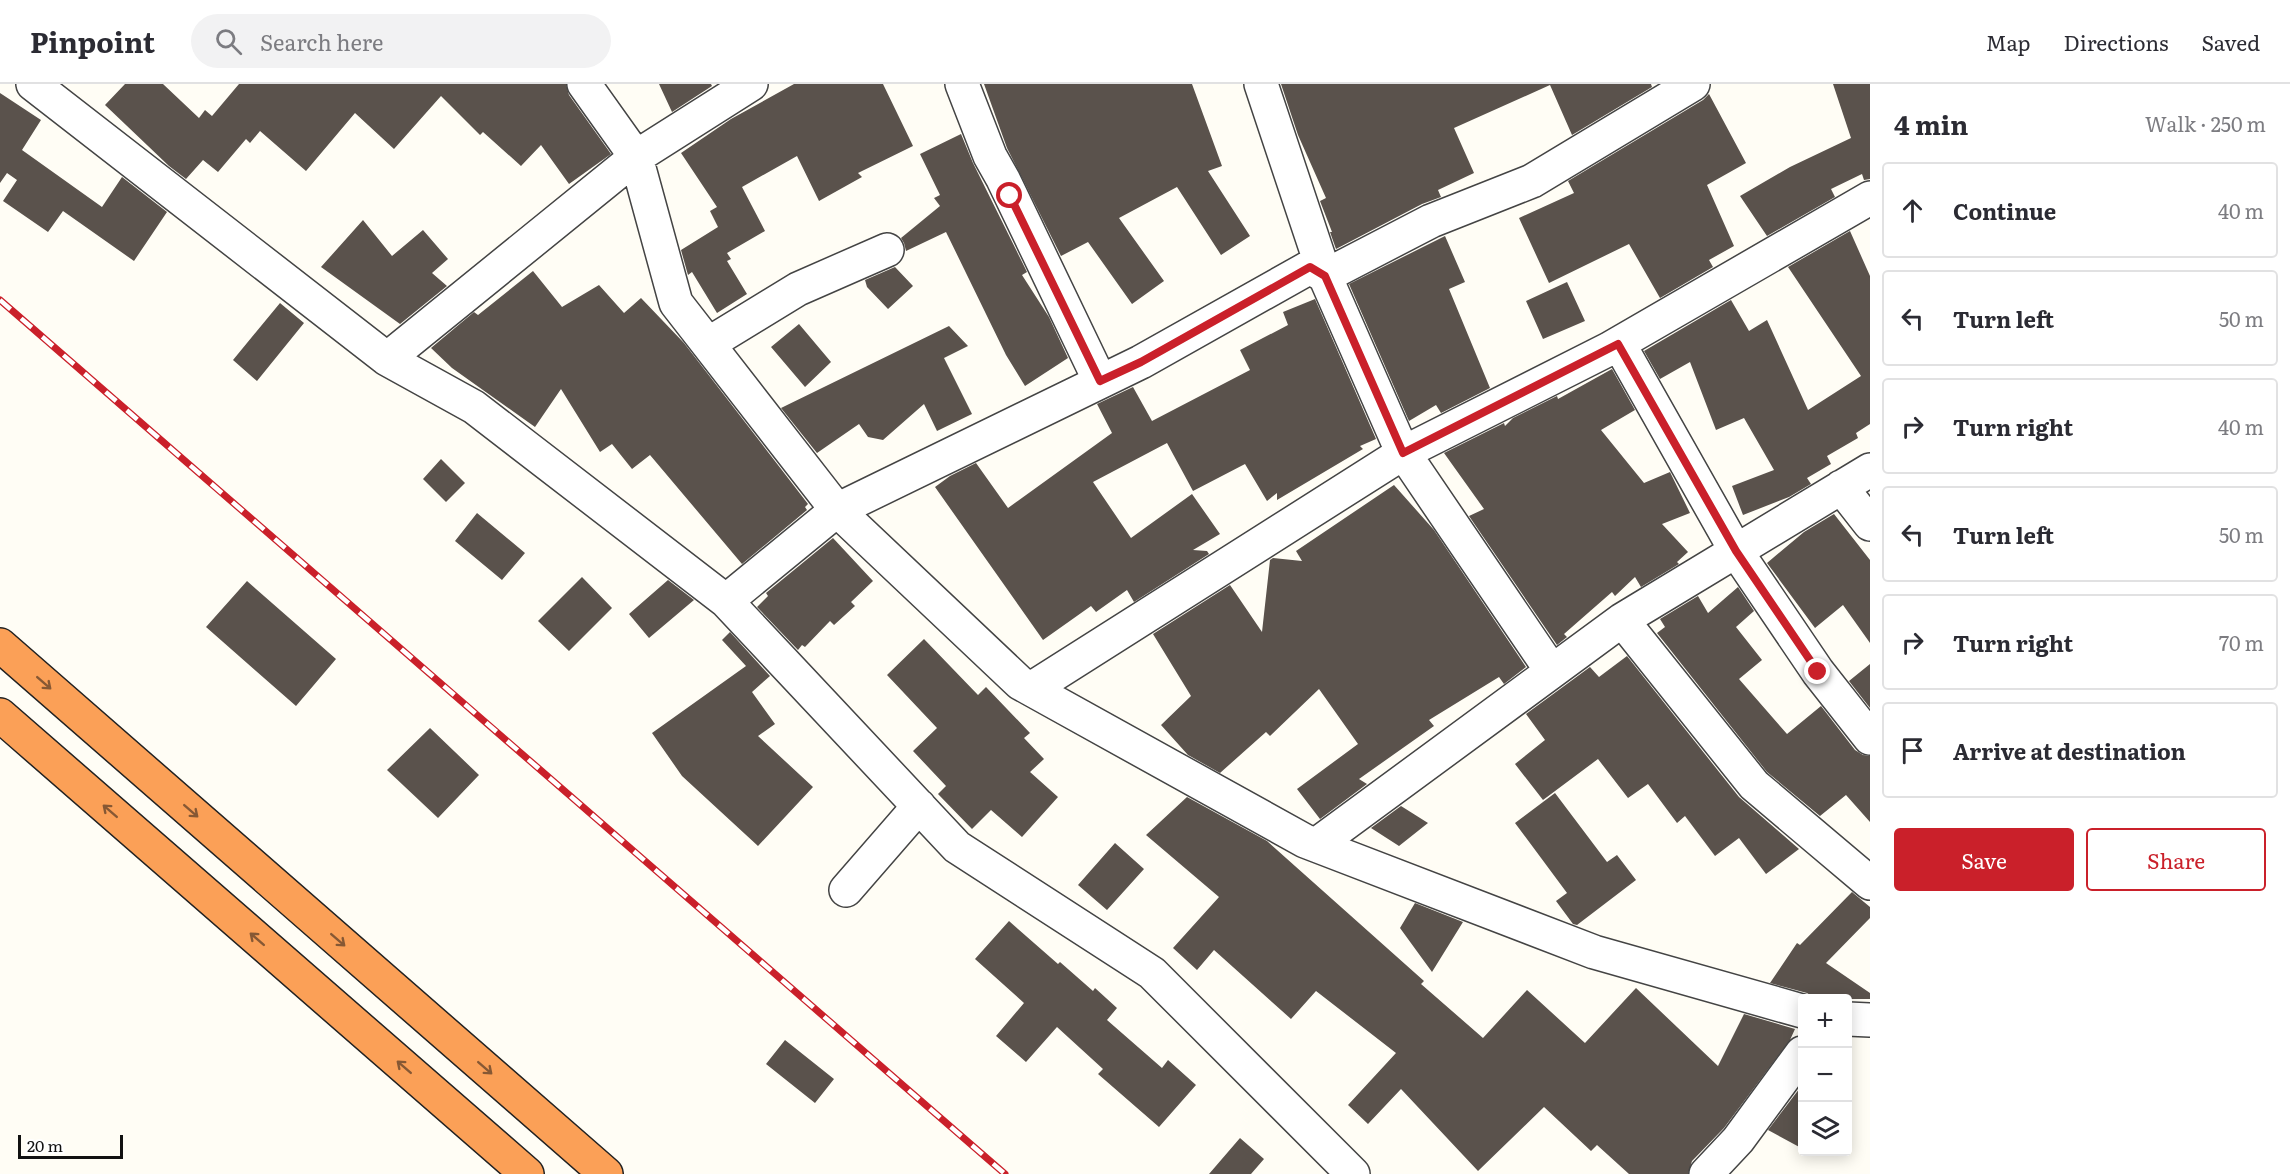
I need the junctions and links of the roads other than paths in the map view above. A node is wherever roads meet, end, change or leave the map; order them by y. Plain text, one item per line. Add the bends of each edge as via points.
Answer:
1 (33, 84) edge
2 (584, 84) edge
3 (751, 84) edge
4 (962, 84) edge
5 (1261, 84) edge
6 (1693, 84) edge
7 (636, 157) junction
8 (1870, 198) edge
9 (887, 250) dead end
10 (1325, 276) junction
11 (1618, 344) junction
12 (708, 345) junction
13 (387, 359) junction
14 (1100, 381) junction
15 (1403, 453) junction
16 (1870, 470) edge
17 (1841, 487) junction
18 (837, 510) junction
19 (1870, 524) edge
20 (1736, 551) junction
21 (726, 601) junction
22 (1622, 620) junction
23 (0, 645) edge
24 (1551, 670) junction
25 (1031, 689) junction
26 (0, 715) edge
27 (1870, 738) edge
28 (919, 806) junction
29 (1316, 844) junction
30 (1870, 883) edge
31 (846, 890) dead end
32 (1798, 1010) edge
33 (1852, 1019) edge
34 (1870, 1020) edge
35 (1798, 1060) edge
36 (520, 1172) edge
37 (606, 1174) edge
38 (1353, 1174) edge
39 (1706, 1174) edge

1 - 13 street
2 - 7 street
3 - 7 street
4 - 14 street via 990,156
5 - 10 street
6 - 10 street via 1532,181 1431,221
7 - 12 street via 676,303
7 - 13 street
8 - 11 street
9 - 12 street via 793,292
10 - 14 street via 1310,267
10 - 15 street
11 - 15 street
11 - 20 street
12 - 18 street
13 - 21 street via 474,407
14 - 18 street
15 - 24 street
15 - 25 street
16 - 17 street
17 - 19 street
17 - 20 street
18 - 21 street
18 - 25 street via 1020,683
20 - 22 street
20 - 27 street via 1818,672
21 - 28 street
22 - 24 street
22 - 30 street via 1754,785
23 -> 37 highway
24 - 29 street
25 - 29 street
36 -> 26 highway
28 - 31 street
28 - 38 street via 957,847 1161,981
29 - 32 street via 1594,952
33 - 34 street
35 - 39 street via 1738,1140

